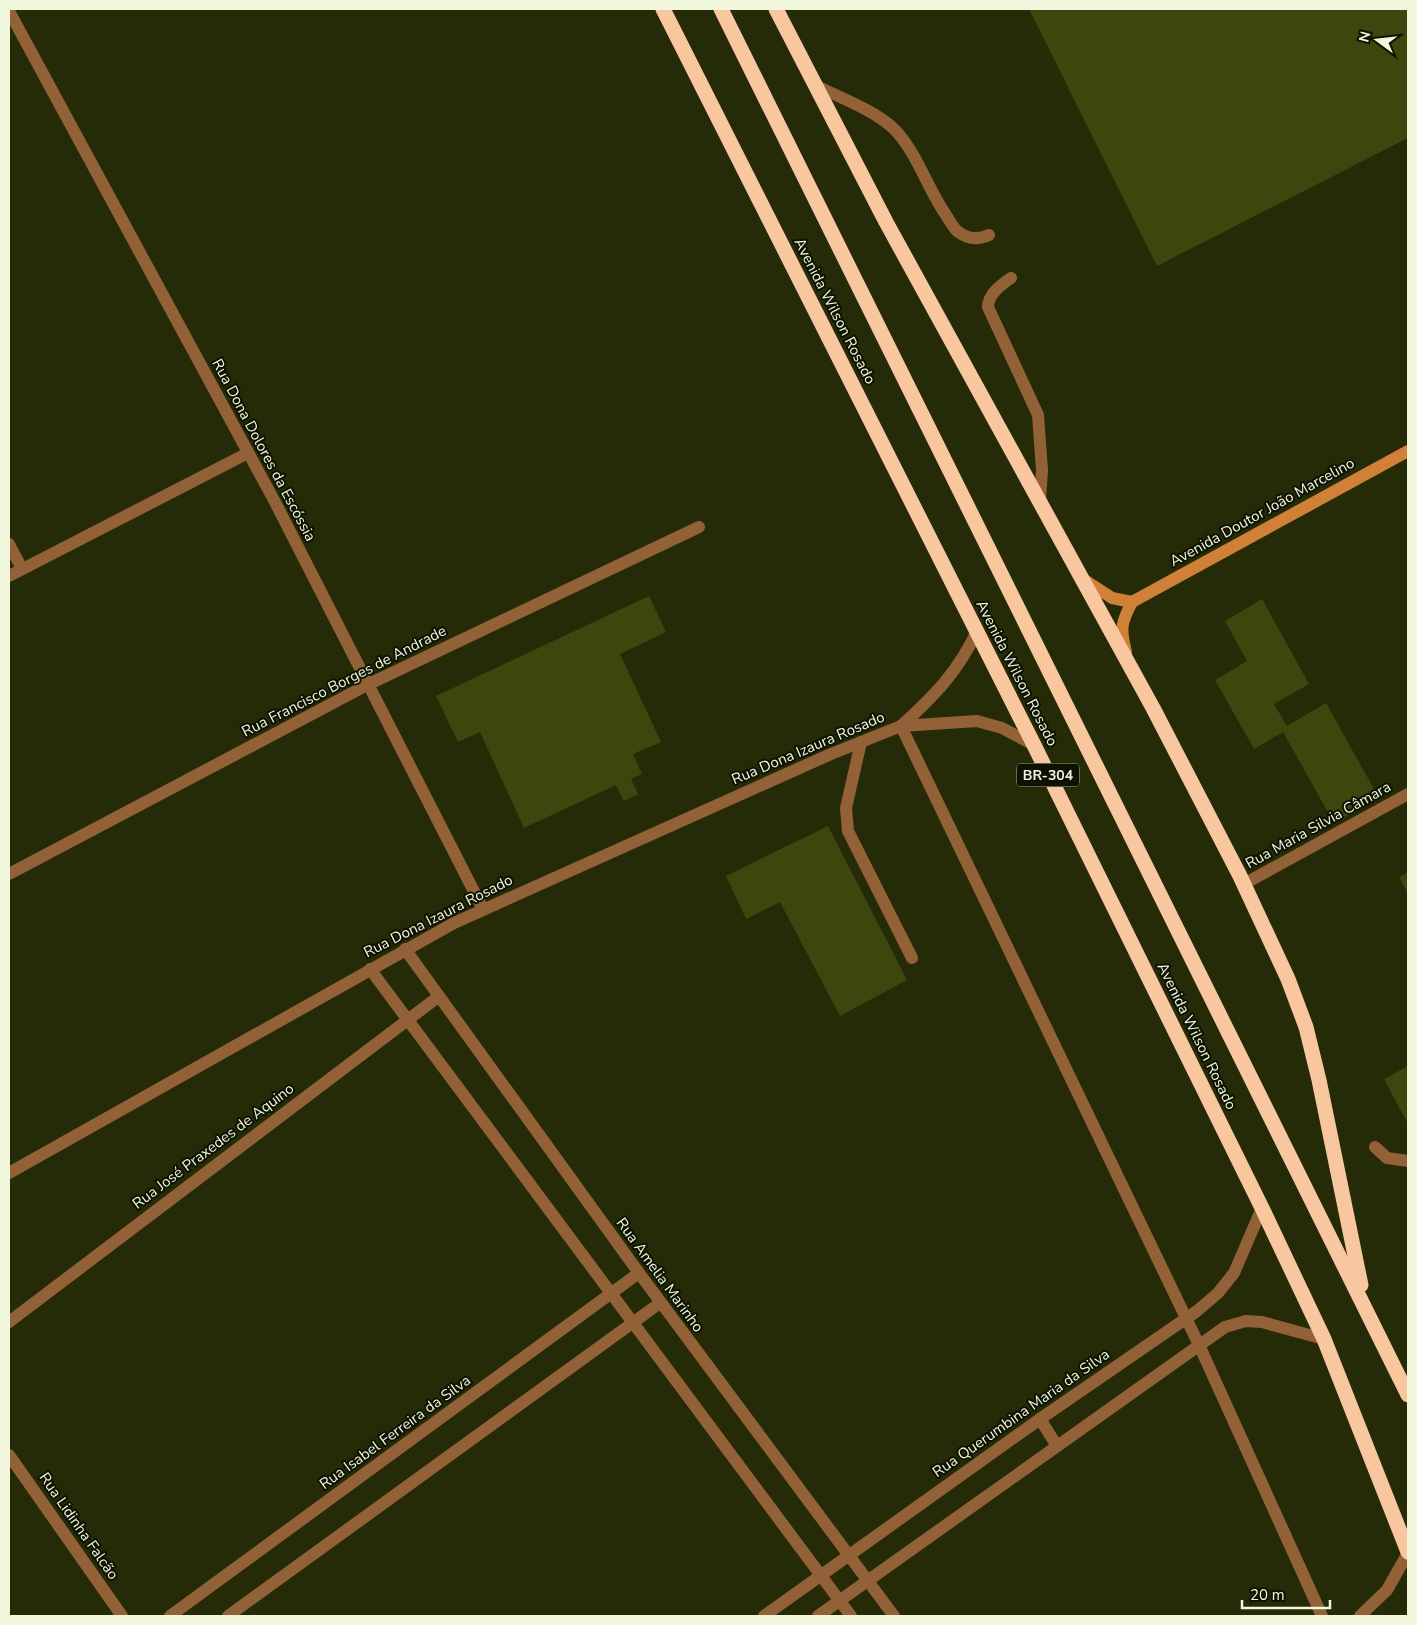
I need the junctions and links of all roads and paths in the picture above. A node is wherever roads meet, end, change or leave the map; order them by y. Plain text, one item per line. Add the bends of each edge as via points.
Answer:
1 (663, 9) edge
2 (721, 9) edge
3 (776, 9) edge
4 (9, 11) edge
5 (814, 85) junction
6 (989, 235) dead end
7 (1011, 278) dead end
8 (1408, 451) edge
9 (248, 453) junction
10 (1040, 500) junction
11 (699, 527) dead end
12 (9, 544) edge
13 (22, 569) junction
14 (9, 576) edge
15 (1083, 579) junction
16 (1132, 602) junction
17 (976, 631) junction
18 (1130, 665) junction
19 (369, 684) junction
20 (901, 726) junction
21 (861, 742) junction
22 (1034, 745) junction
23 (1408, 794) edge
24 (9, 874) edge
25 (1244, 884) junction
26 (483, 909) junction
27 (405, 950) junction
28 (912, 958) dead end
29 (370, 969) junction
30 (438, 997) junction
31 (408, 1019) junction
32 (1375, 1147) dead end
33 (1408, 1161) edge
34 (9, 1173) edge
35 (1262, 1208) junction
36 (639, 1273) junction
37 (611, 1294) junction
38 (660, 1303) junction
39 (1367, 1311) junction
40 (1184, 1317) junction
41 (9, 1322) edge
42 (633, 1323) junction
43 (1324, 1339) junction
44 (1199, 1345) junction
45 (1408, 1395) edge
46 (1040, 1419) junction
47 (1057, 1446) junction
48 (9, 1455) edge
49 (1408, 1552) edge
50 (849, 1556) junction
51 (821, 1576) junction
52 (868, 1581) junction
53 (840, 1601) junction
54 (122, 1616) edge
55 (170, 1616) edge
56 (228, 1616) edge
57 (764, 1616) edge
58 (818, 1616) edge
59 (851, 1616) edge
60 (894, 1616) edge
61 (1322, 1616) edge
62 (1360, 1616) edge

1 - 17 highway, Avenida Wilson Rosado / BR-304
2 - 39 highway, Avenida Wilson Rosado / BR-304
3 - 5 highway
4 - 9 street, Rua Dona Dolores da Escóssia
5 - 6 street via 892,128 911,151 956,230 972,238 981,239
5 - 10 highway
7 - 10 street via 992,294 988,307 1038,415 1042,470
8 - 16 street, Avenida Doutor João Marcelino
9 - 13 street
9 - 19 street, Rua Dona Dolores da Escóssia
10 - 15 highway
11 - 19 street, Rua Francisco Borges de Andrade
12 - 13 street
13 - 14 street
15 - 16 street via 1112,598
15 - 18 highway
16 - 18 street via 1122,622
17 - 20 street, Rua Dona Izaura Rosado via 958,668 939,691
17 - 22 highway, Avenida Wilson Rosado / BR-304
18 - 25 highway
19 - 24 street, Rua Francisco Borges de Andrade
19 - 26 street, Rua Dona Dolores da Escóssia
20 - 21 street, Rua Dona Izaura Rosado
20 - 22 street, Rua Dona Izaura Rosado via 977,721 1002,728
20 - 40 street
21 - 26 street, Rua Dona Izaura Rosado
21 - 28 street via 846,808 848,831
22 - 35 highway, Avenida Wilson Rosado / BR-304
23 - 25 street, Rua Maria Silvia Câmara
25 - 39 highway via 1288,978 1306,1027
26 - 27 street, Rua Dona Izaura Rosado
27 - 29 street, Rua Dona Izaura Rosado
27 - 30 street, Rua Amelia Marinho
29 - 31 street
29 - 34 street, Rua Dona Izaura Rosado
30 - 31 street, Rua José Praxedes de Aquino
30 - 36 street, Rua Amelia Marinho
31 - 37 street
31 - 41 street, Rua José Praxedes de Aquino
32 - 33 street via 1388,1158
35 - 40 street, Rua Querumbina Maria da Silva via 1234,1273 1218,1293 1197,1311
35 - 43 highway, Avenida Wilson Rosado / BR-304
36 - 37 street, Rua Isabel Ferreira da Silva
36 - 38 street, Rua Amelia Marinho
37 - 42 street
37 - 55 street, Rua Isabel Ferreira da Silva
38 - 42 street
38 - 50 street, Rua Amelia Marinho
39 - 45 highway, Avenida Wilson Rosado / BR-304
40 - 44 street
40 - 46 street, Rua Querumbina Maria da Silva
42 - 51 street
42 - 56 street
43 - 44 street via 1262,1322 1246,1321 1225,1327
43 - 49 highway, Avenida Wilson Rosado / BR-304
44 - 47 street
44 - 61 street
46 - 47 street
46 - 50 street, Rua Querumbina Maria da Silva
47 - 52 street
48 - 54 street, Rua Lidinha Falcão
49 - 62 street via 1386,1590
50 - 51 street, Rua Querumbina Maria da Silva
50 - 52 street, Rua Amelia Marinho
51 - 53 street
51 - 57 street, Rua Querumbina Maria da Silva
52 - 53 street
52 - 60 street, Rua Amelia Marinho
53 - 58 street
53 - 59 street

